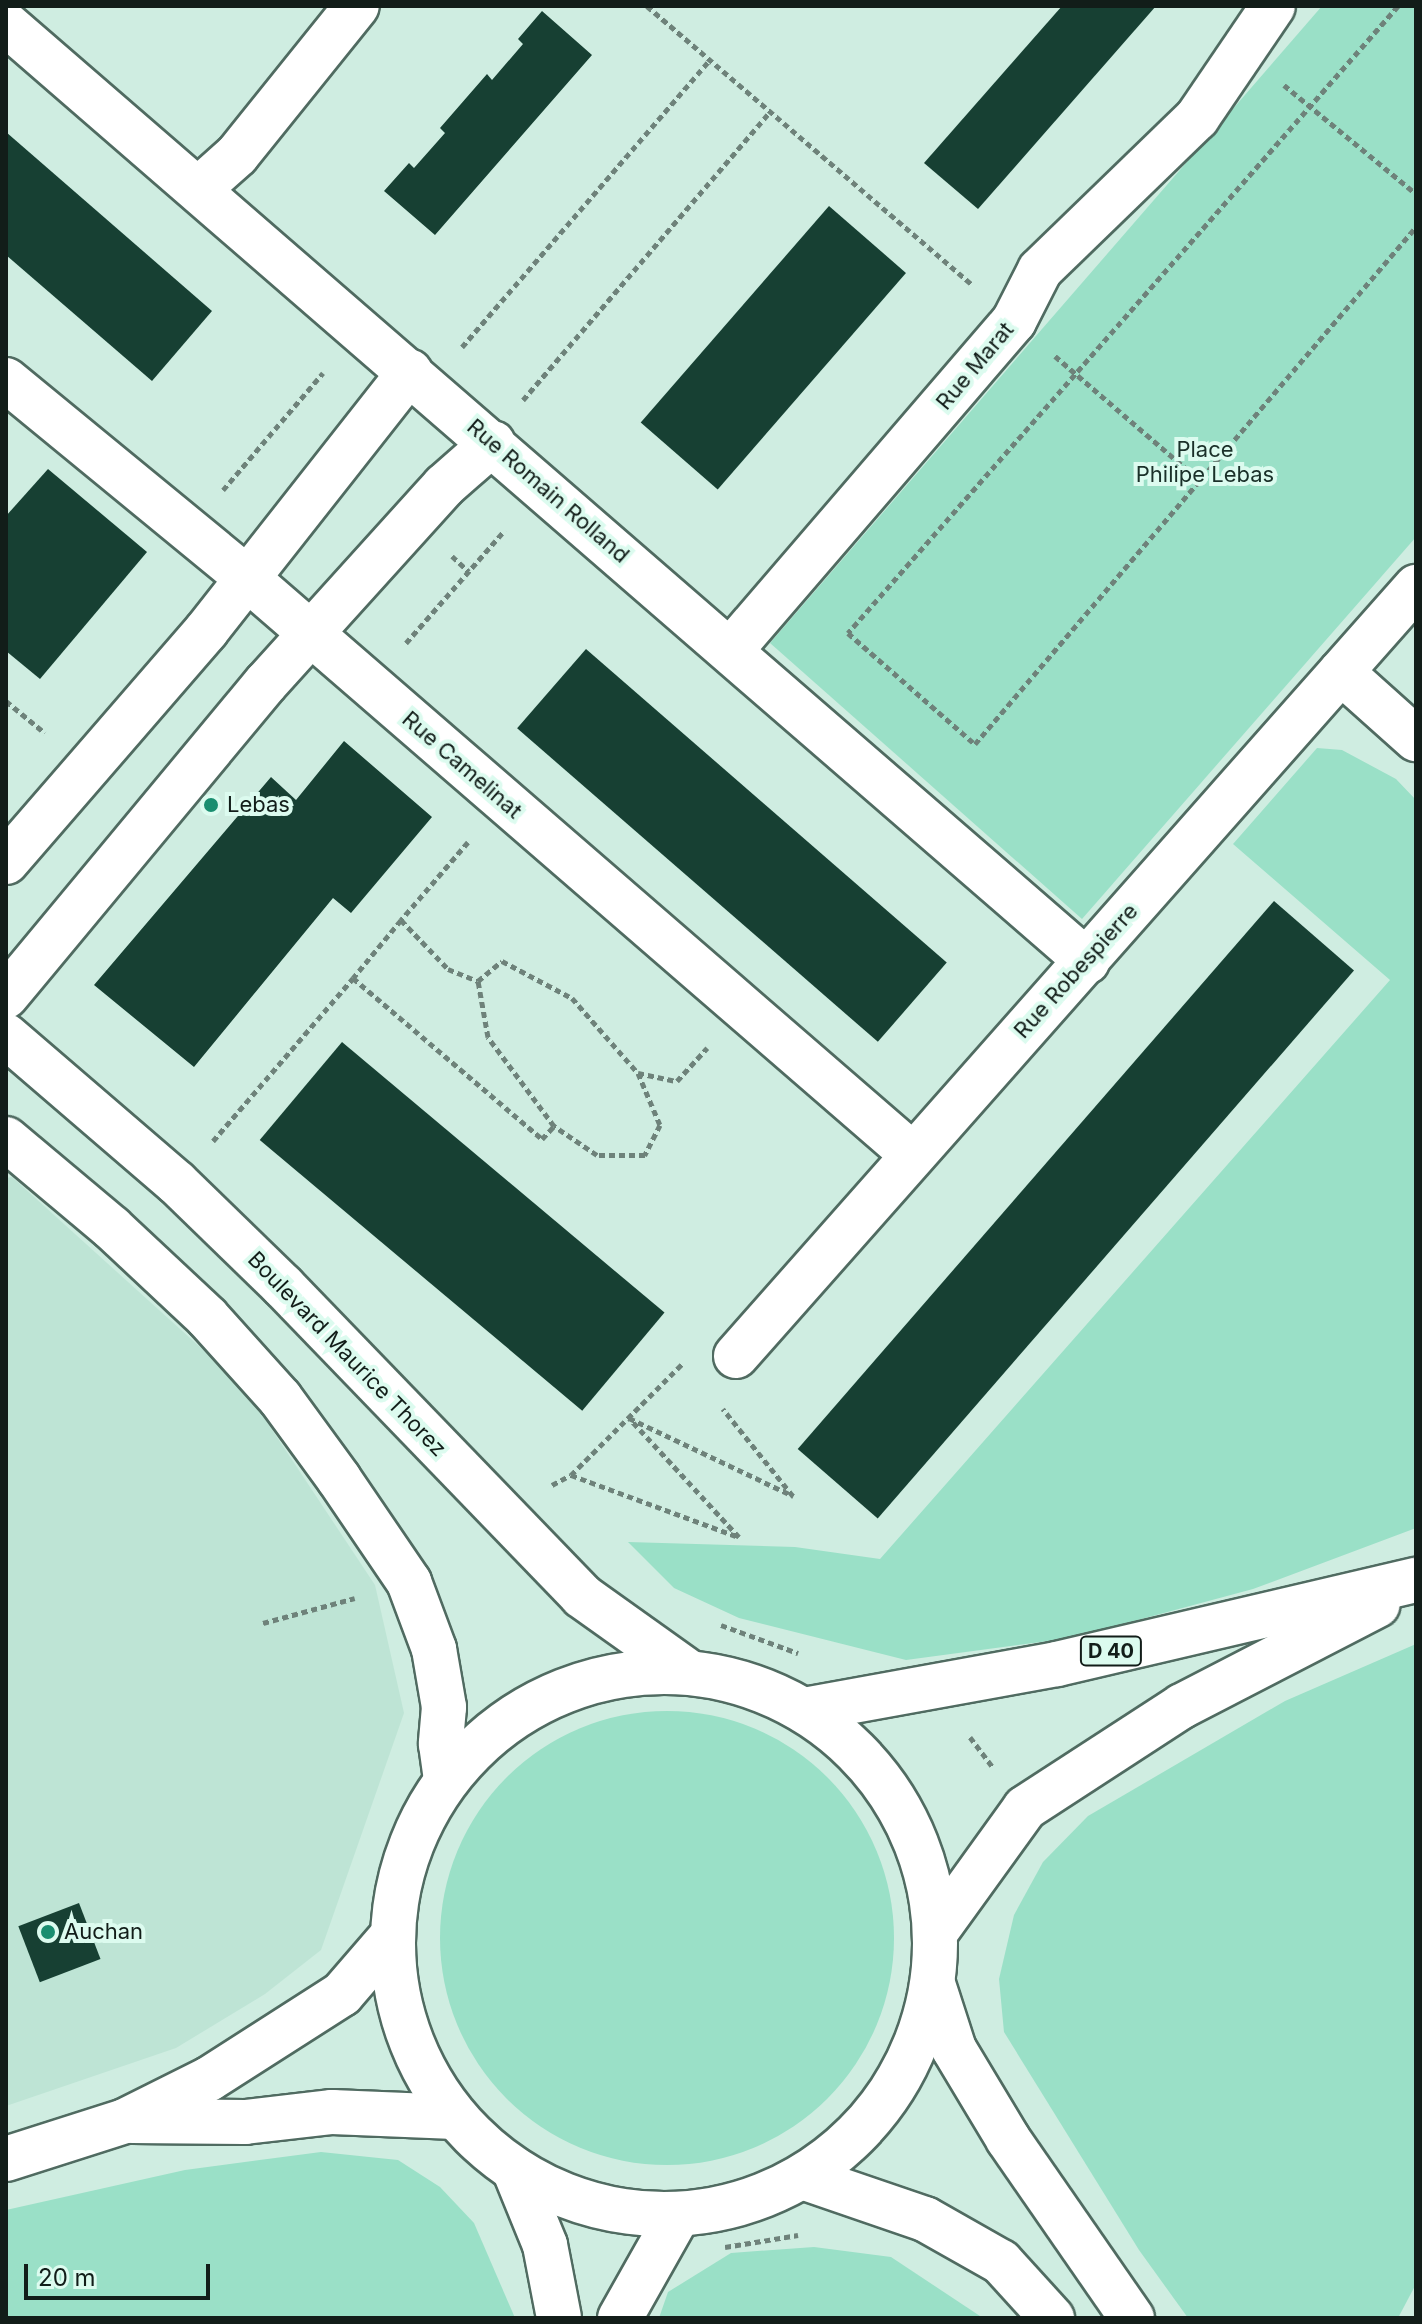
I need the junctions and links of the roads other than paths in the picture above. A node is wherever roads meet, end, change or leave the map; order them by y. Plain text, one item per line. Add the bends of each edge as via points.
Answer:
1 (357, 6) edge
2 (1273, 6) edge
3 (6, 24) edge
4 (199, 189) junction
5 (410, 372) junction
6 (6, 380) edge
7 (503, 427) junction
8 (248, 579) junction
9 (1416, 587) edge
10 (310, 633) junction
11 (731, 650) junction
12 (1341, 672) junction
13 (1416, 739) edge
14 (6, 862) edge
15 (1087, 961) junction
16 (6, 996) edge
17 (6, 1036) edge
18 (6, 1139) edge
19 (913, 1155) junction
20 (736, 1356) dead end
21 (1416, 1583) edge
22 (687, 1671) junction
23 (804, 1710) junction
24 (446, 1780) junction
25 (935, 1933) junction
26 (392, 1936) junction
27 (933, 1984) junction
28 (455, 2117) junction
29 (125, 2121) junction
30 (6, 2159) edge
31 (514, 2169) junction
32 (802, 2177) junction
33 (677, 2217) junction
34 (559, 2318) edge
35 (620, 2318) edge
36 (1052, 2318) edge
37 (1132, 2318) edge

1 - 4 street via 237,155
2 - 11 street, Rue Marat via 1197,118 1040,270 1014,321
3 - 4 street, Rue Romain Rolland
4 - 5 street, Rue Romain Rolland
5 - 7 street, Rue Romain Rolland
5 - 8 street
6 - 8 street, Rue Camelinat
7 - 10 street
7 - 11 street, Rue Romain Rolland via 543,487
8 - 10 street, Rue Camelinat
8 - 14 street
9 - 12 street, Rue Robespierre
10 - 16 street
10 - 19 street, Rue Camelinat
11 - 15 street, Rue Romain Rolland
12 - 13 street
12 - 15 street, Rue Robespierre
15 - 19 street, Rue Robespierre
17 - 22 street, Boulevard Maurice Thorez via 177,1183 283,1286 582,1596
18 - 24 street via 207,1317 280,1398 339,1479 409,1582 434,1649 444,1707 441,1744
19 - 20 street, Rue Robespierre
21 - 23 street, D 40 via 1057,1664
21 - 25 street, D 40 via 1182,1706 1025,1808
22 - 23 street via 767,1691
22 - 24 street via 615,1674 547,1696 486,1736
23 - 25 street via 857,1751 898,1805 925,1867
24 - 26 street via 413,1835 398,1884
25 - 27 street
26 - 28 street via 398,2000 420,2062
26 - 29 street via 342,1994 312,2015 209,2079
27 - 32 street via 917,2042 889,2095 850,2141
27 - 37 street via 962,2062 1008,2139
28 - 29 street via 332,2112 245,2122
28 - 31 street
29 - 30 street
31 - 33 street via 561,2194 612,2210
31 - 34 street via 545,2245
32 - 33 street via 747,2207
32 - 36 street via 938,2226 1001,2262
33 - 35 street

